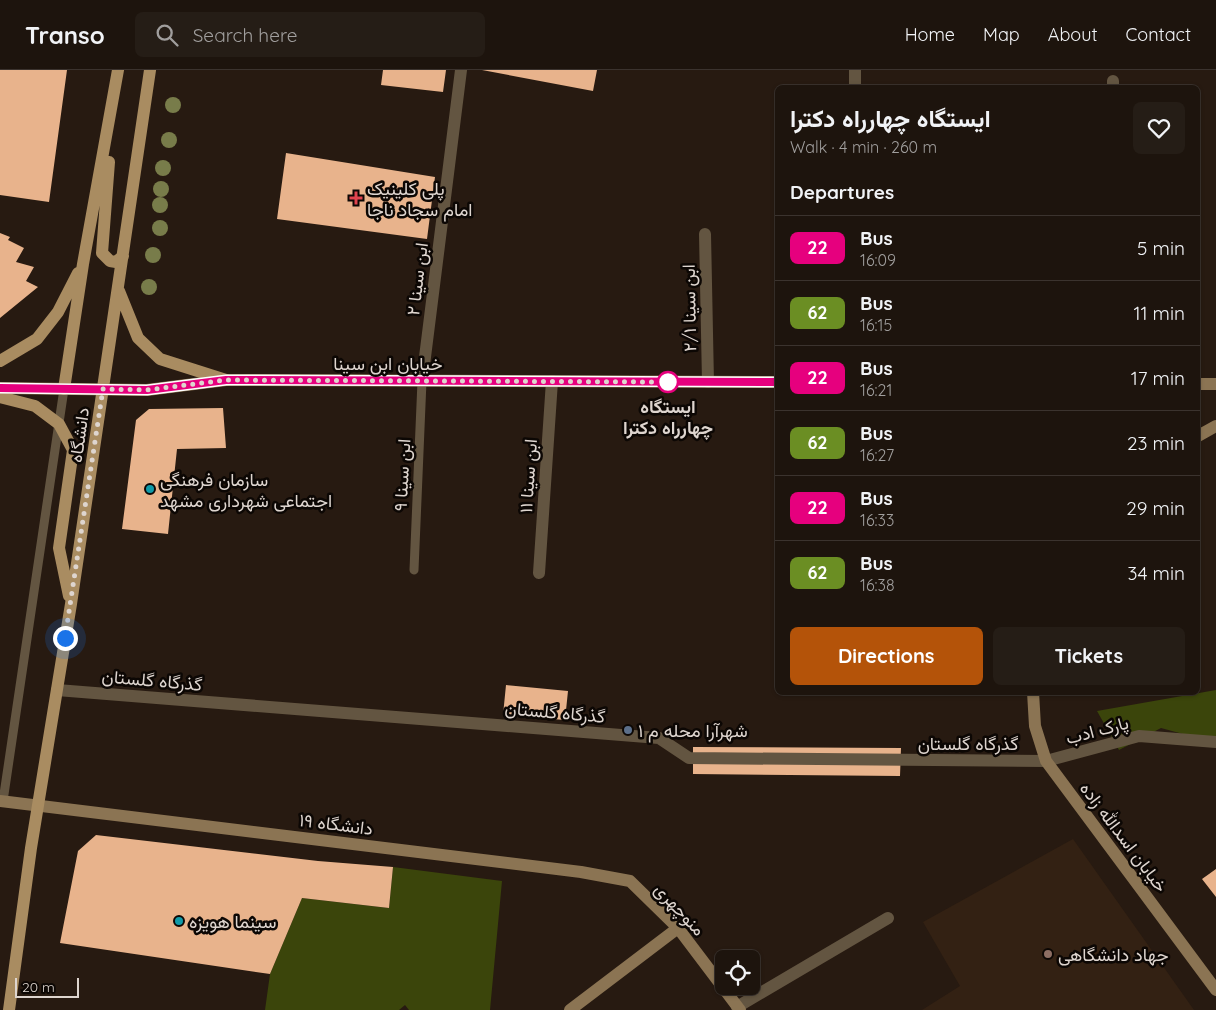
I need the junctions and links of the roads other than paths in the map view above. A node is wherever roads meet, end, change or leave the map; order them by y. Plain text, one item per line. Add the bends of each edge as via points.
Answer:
1 (118, 70) edge
2 (150, 70) edge
3 (461, 70) edge
4 (854, 70) edge
5 (855, 85) edge
6 (114, 97) junction
7 (705, 234) dead end
8 (123, 256) junction
9 (83, 264) junction
10 (118, 290) junction
11 (0, 361) edge
12 (226, 380) junction
13 (422, 381) junction
14 (552, 381) junction
15 (708, 382) junction
16 (775, 382) edge
17 (1200, 384) edge
18 (1216, 384) edge
19 (0, 388) edge
20 (64, 389) junction
21 (103, 389) junction
22 (0, 397) edge
23 (59, 424) junction
24 (1216, 426) edge
25 (1200, 435) edge
26 (414, 570) dead end
27 (539, 572) dead end
28 (71, 604) junction
29 (57, 690) junction
30 (1033, 695) edge
31 (1216, 742) edge
32 (1046, 761) junction
33 (1, 801) edge
34 (38, 805) junction
35 (630, 881) joint
36 (888, 918) dead end
37 (678, 928) junction
38 (1216, 990) edge
39 (739, 1008) edge
40 (9, 1010) edge
41 (570, 1010) edge

1 - 6 main road, دانشگاه
2 - 8 main road, دانشگاه
3 - 13 street, ابن سینا ۲
4 - 5 street
6 - 8 main road via 102,253 116,262
6 - 9 main road, دانشگاه
7 - 15 street, ابن سینا ۲/۱
8 - 10 main road, دانشگاه
9 - 11 main road via 58,312 37,339
9 - 20 main road, دانشگاه
10 - 12 main road via 138,338 160,358
10 - 21 main road, دانشگاه
12 - 13 main road, خیابان ابن سینا
12 - 21 main road, خیابان ابن سینا via 147,390
13 - 14 main road, خیابان ابن سینا
13 - 26 lane, ابن سینا ۹
14 - 15 main road, خیابان ابن سینا
14 - 27 street, ابن سینا ۱۱
15 - 16 main road, خیابان ابن سینا
17 - 18 main road
19 - 20 main road, خیابان ابن سینا
20 - 21 main road, خیابان ابن سینا
20 - 23 lane
21 - 28 main road, دانشگاه
22 - 23 main road via 35,406
23 - 28 main road via 73,450 59,548
23 - 33 lane
24 - 25 main road
28 - 29 main road, دانشگاه
29 - 32 street, گذرگاه گلستان via 659,738 689,758
29 - 34 main road, دانشگاه
30 - 32 main road, خیابان اسدالله زاده via 1036,726
31 - 32 street, پارک ادب via 1139,736
32 - 38 main road, خیابان اسدالله زاده
33 - 34 main road, دانشگاه ۱۹
34 - 35 main road, دانشگاه ۱۹ via 581,872
34 - 40 main road, دانشگاه
35 - 37 main road, منوچهری
36 - 39 street
37 - 39 main road, منوچهری
37 - 41 main road

